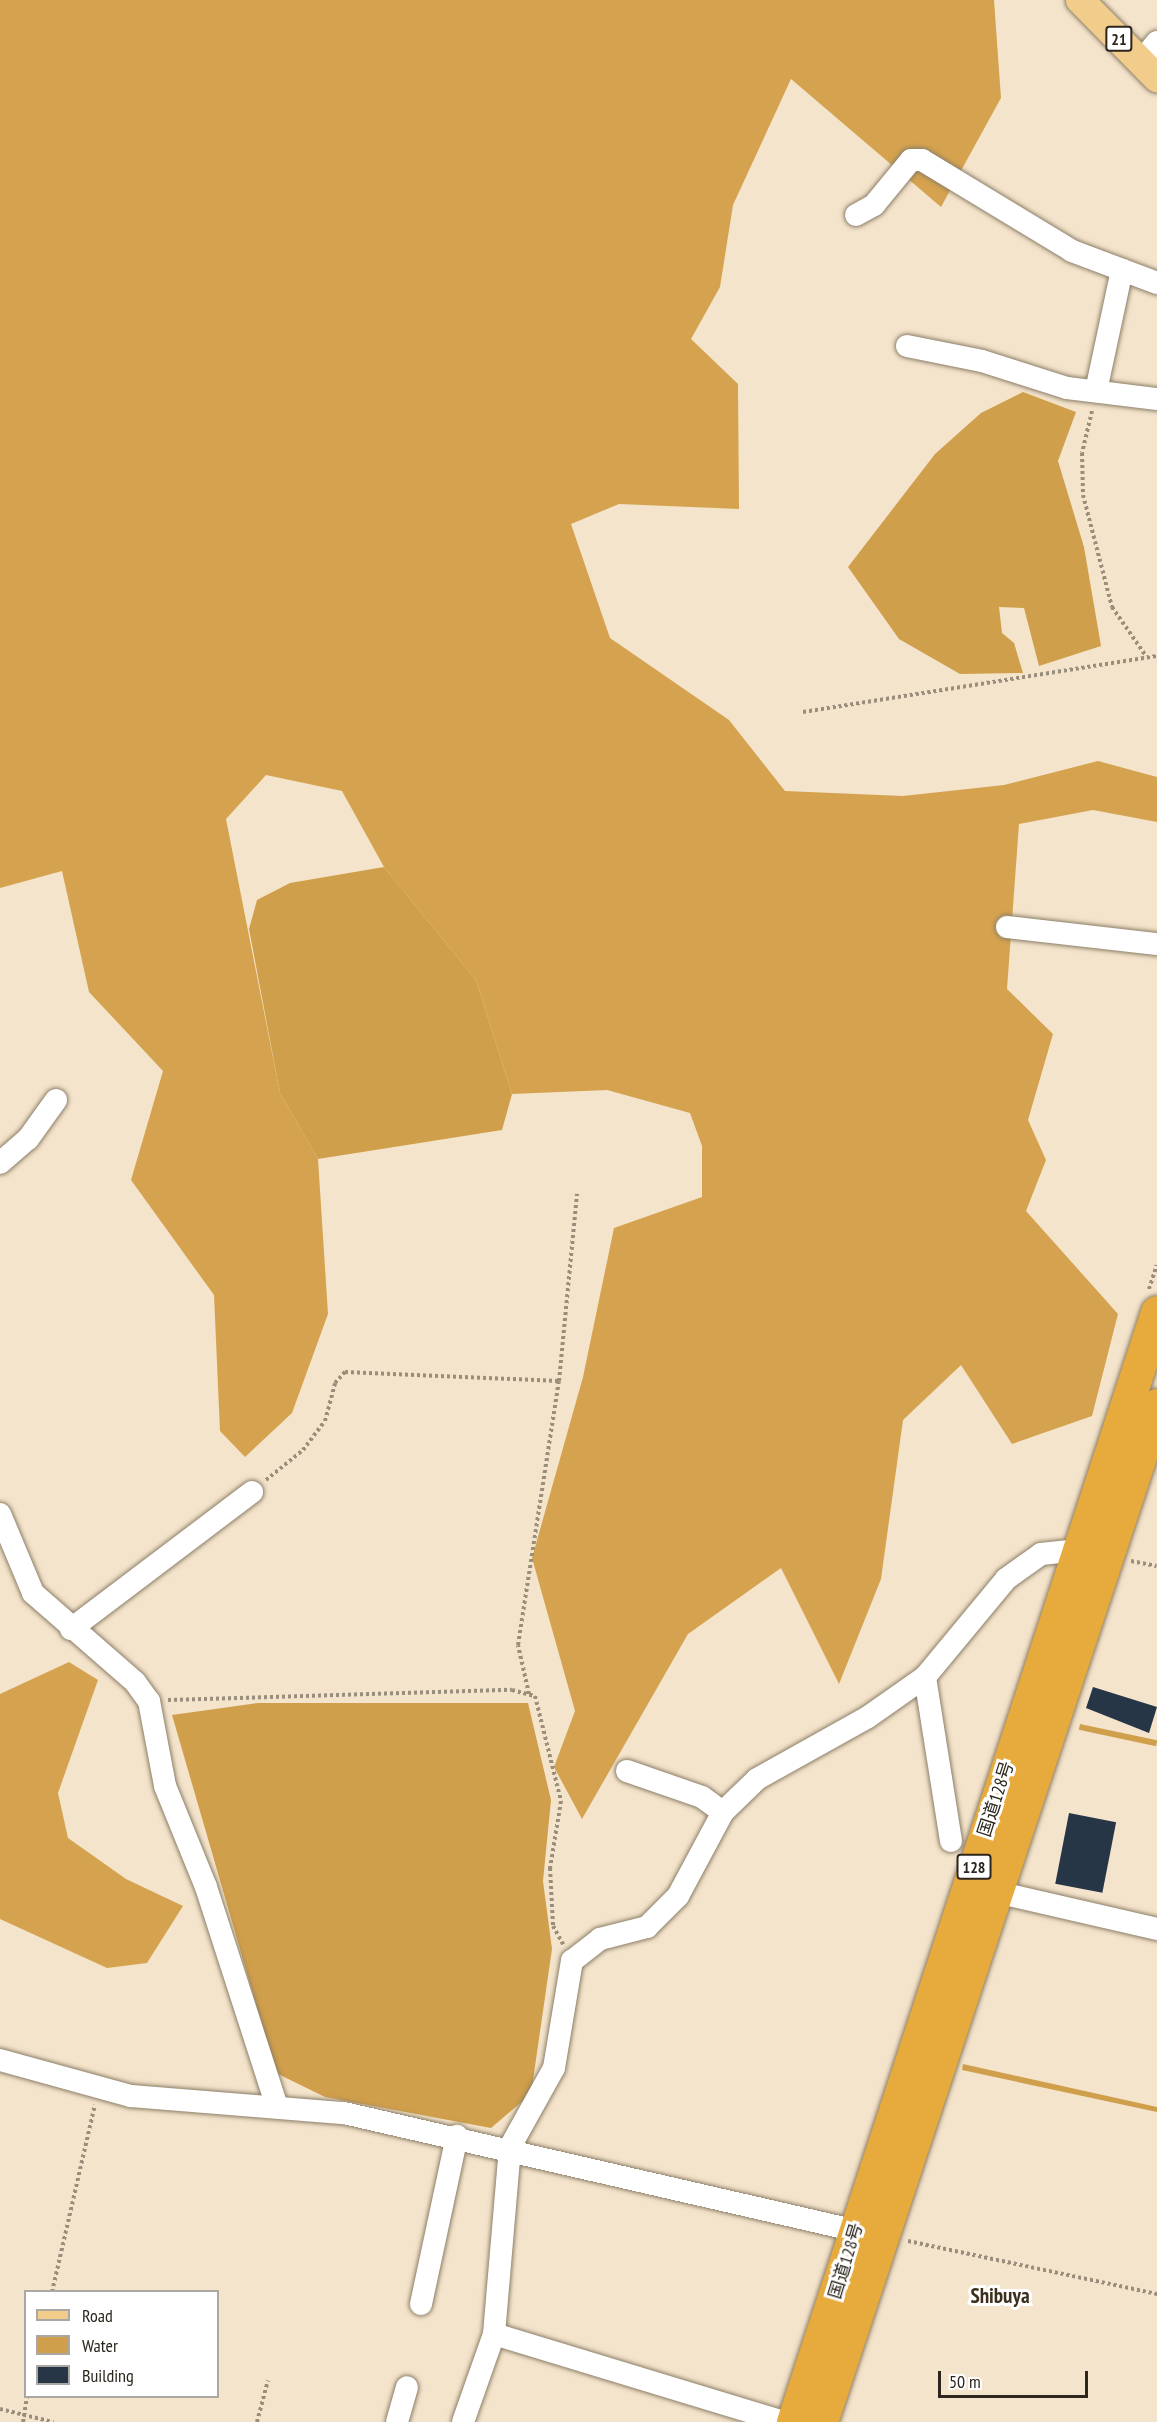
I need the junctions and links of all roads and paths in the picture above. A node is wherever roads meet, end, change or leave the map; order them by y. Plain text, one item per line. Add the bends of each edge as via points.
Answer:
1 (1080, 0) edge
2 (1152, 60) edge
3 (856, 214) dead end
4 (1122, 270) junction
5 (1157, 283) edge
6 (907, 346) dead end
7 (1096, 392) junction
8 (1157, 399) edge
9 (1146, 656) junction
10 (1157, 656) edge
11 (803, 712) dead end
12 (1007, 927) dead end
13 (1157, 944) edge
14 (56, 1100) dead end
15 (0, 1163) edge
16 (577, 1194) dead end
17 (1157, 1312) edge
18 (559, 1381) junction
19 (1157, 1405) edge
20 (252, 1492) joint
21 (0, 1514) edge
22 (1079, 1550) junction
23 (71, 1629) junction
24 (925, 1677) junction
25 (530, 1695) junction
26 (149, 1701) junction
27 (627, 1771) dead end
28 (723, 1812) junction
29 (951, 1841) dead end
30 (981, 1888) junction
31 (1157, 1929) edge
32 (572, 1961) junction
33 (0, 2060) edge
34 (99, 2090) junction
35 (276, 2104) junction
36 (457, 2136) junction
37 (510, 2147) junction
38 (868, 2233) junction
39 (52, 2290) edge
40 (1157, 2294) edge
41 (421, 2304) dead end
42 (494, 2334) junction
43 (268, 2380) dead end
44 (407, 2387) dead end
45 (27, 2398) edge
46 (0, 2409) edge
47 (24, 2410) junction
48 (23, 2422) edge
49 (53, 2422) edge
50 (257, 2422) edge
51 (397, 2422) edge
52 (463, 2422) edge
53 (783, 2422) edge
54 (793, 2422) edge
55 (821, 2422) edge

1 - 2 main road, 21
3 - 4 street via 874,205 911,160 922,160 1056,242
4 - 5 street
4 - 7 street
6 - 7 street
7 - 8 street
7 - 9 path via 1082,453 1083,495 1112,607
9 - 10 path
9 - 11 path
12 - 13 street
14 - 15 street via 28,1139
16 - 18 path
17 - 22 highway, 国道128号 / 128
18 - 20 path via 345,1372 335,1383 325,1421 303,1450
18 - 25 path via 518,1645
19 - 30 highway, 国道128号 / 128
20 - 23 street
21 - 23 street via 33,1593
22 - 24 street via 1041,1554 1006,1579
22 - 30 highway, 国道128号 / 128
23 - 26 street via 135,1682
24 - 28 street via 868,1717 757,1779
24 - 29 street
25 - 26 path via 512,1690 236,1694
25 - 32 path via 543,1717 561,1801 550,1896 553,1926
26 - 35 street via 165,1786 206,1887
27 - 28 street via 702,1797
28 - 32 street via 678,1896 647,1927 600,1939
30 - 31 street
30 - 38 highway, 国道128号 / 128
32 - 37 street via 554,2068
33 - 34 street
34 - 35 street via 183,2102
34 - 39 path
35 - 36 street
36 - 37 street
36 - 41 street
37 - 38 street
37 - 42 street
38 - 40 path
38 - 54 highway, 国道128号 / 128
38 - 55 highway, 国道128号 / 128
42 - 52 street
42 - 53 street
43 - 50 path
44 - 51 street
45 - 47 path
46 - 47 path
47 - 48 path
47 - 49 path

